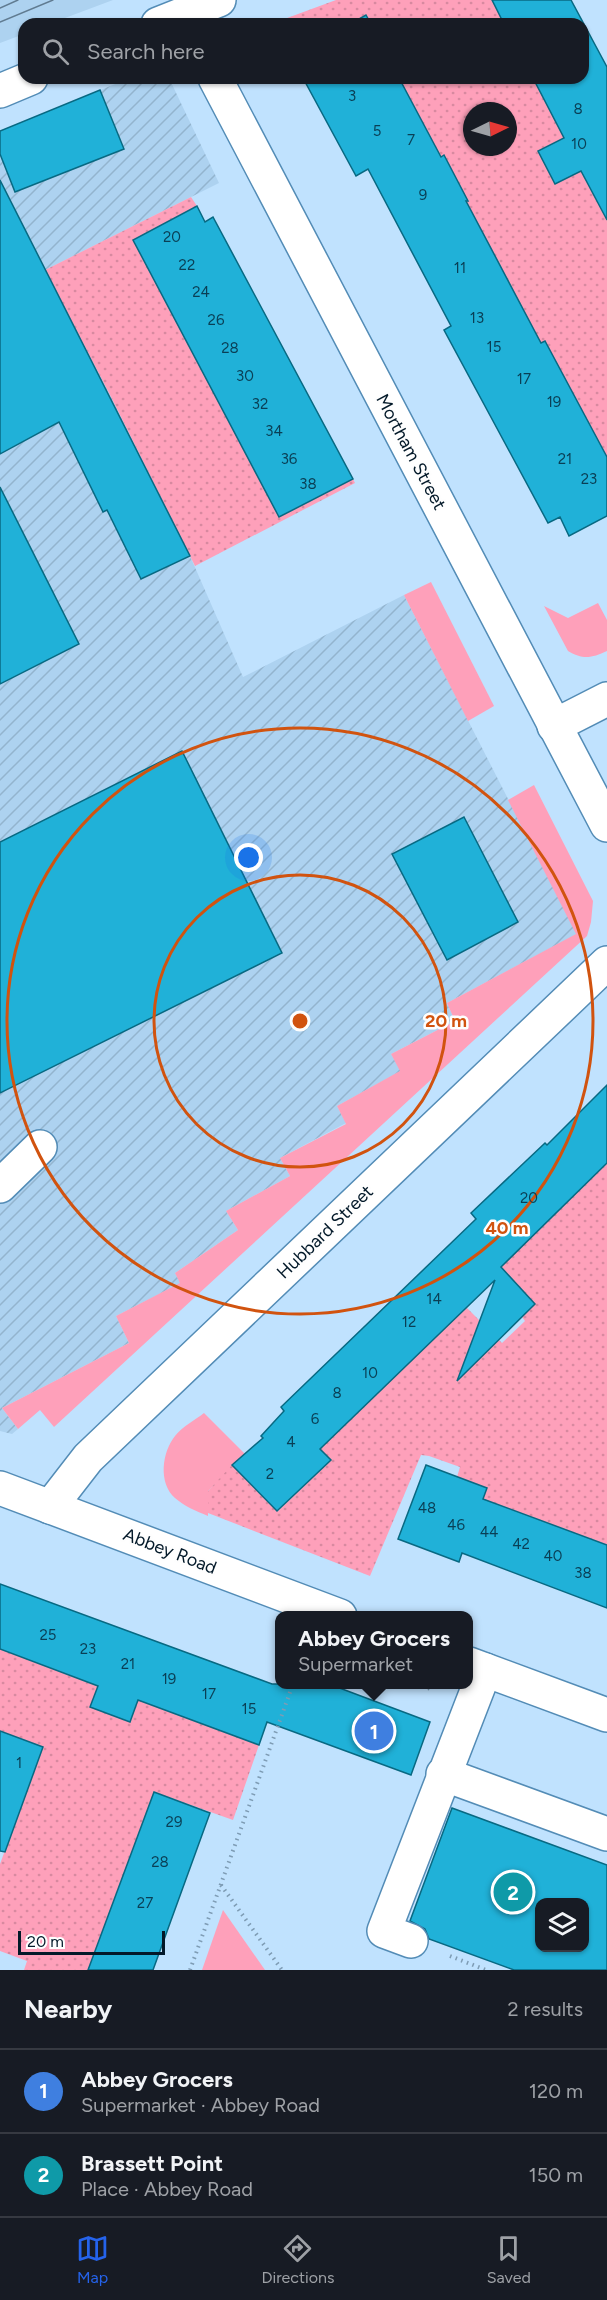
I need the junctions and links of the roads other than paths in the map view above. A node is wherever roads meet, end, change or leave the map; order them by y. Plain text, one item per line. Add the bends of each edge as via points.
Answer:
1 (219, 0) edge
2 (182, 18) edge
3 (18, 84) edge
4 (218, 84) edge
5 (0, 91) edge
6 (607, 699) edge
7 (554, 726) junction
8 (607, 825) edge
9 (607, 963) edge
10 (40, 1147) dead end
11 (0, 1186) edge
12 (0, 1488) edge
13 (50, 1507) junction
14 (327, 1611) edge
15 (477, 1667) edge
16 (470, 1689) edge
17 (607, 1715) edge
18 (443, 1774) junction
19 (607, 1834) edge
20 (411, 1941) dead end

1 - 2 street
3 - 5 street
4 - 7 street, Mortham Street
6 - 7 street
7 - 8 street, Mortham Street
9 - 13 street, Hubbard Street via 88,1458
10 - 11 street
12 - 13 street, Abbey Road
13 - 14 street, Abbey Road
15 - 17 street
16 - 18 street
18 - 19 street
18 - 20 street via 384,1931

